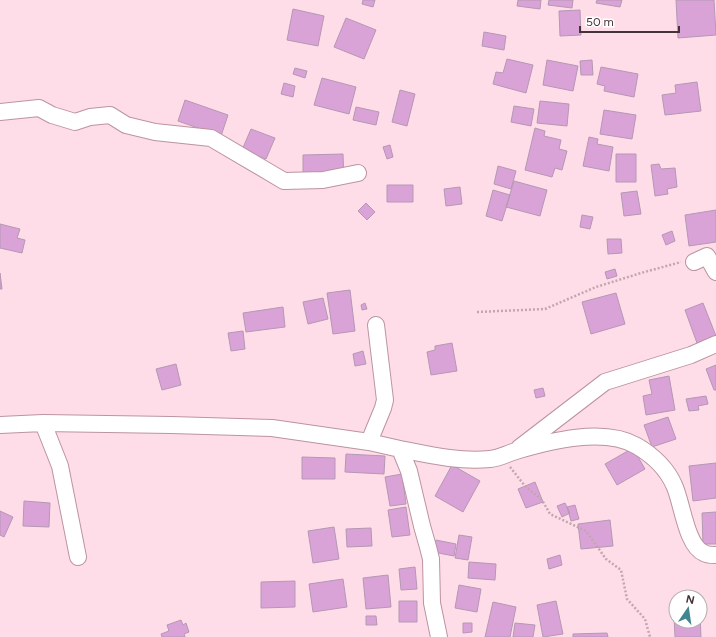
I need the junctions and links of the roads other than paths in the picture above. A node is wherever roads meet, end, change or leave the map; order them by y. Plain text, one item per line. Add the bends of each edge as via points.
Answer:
1 (0, 112) edge
2 (358, 173) dead end
3 (689, 262) road end
4 (716, 272) edge
5 (376, 325) dead end
6 (716, 344) edge
7 (43, 424) junction
8 (0, 425) edge
9 (369, 442) junction
10 (400, 449) junction
11 (508, 454) junction
12 (716, 555) edge
13 (78, 558) dead end
14 (439, 637) edge

1 - 2 street via 39,108 75,122 110,115 126,125 155,132 211,138 284,181 323,180
3 - 4 street via 707,256
5 - 9 street via 385,400
6 - 11 street via 691,355 605,382
7 - 8 street
7 - 9 street via 272,428
7 - 13 street via 60,466
9 - 10 street
10 - 11 street via 471,461
10 - 14 street via 409,470 431,559 432,603
11 - 12 street via 573,437 604,437 637,446 660,463 674,485 691,539 704,553

